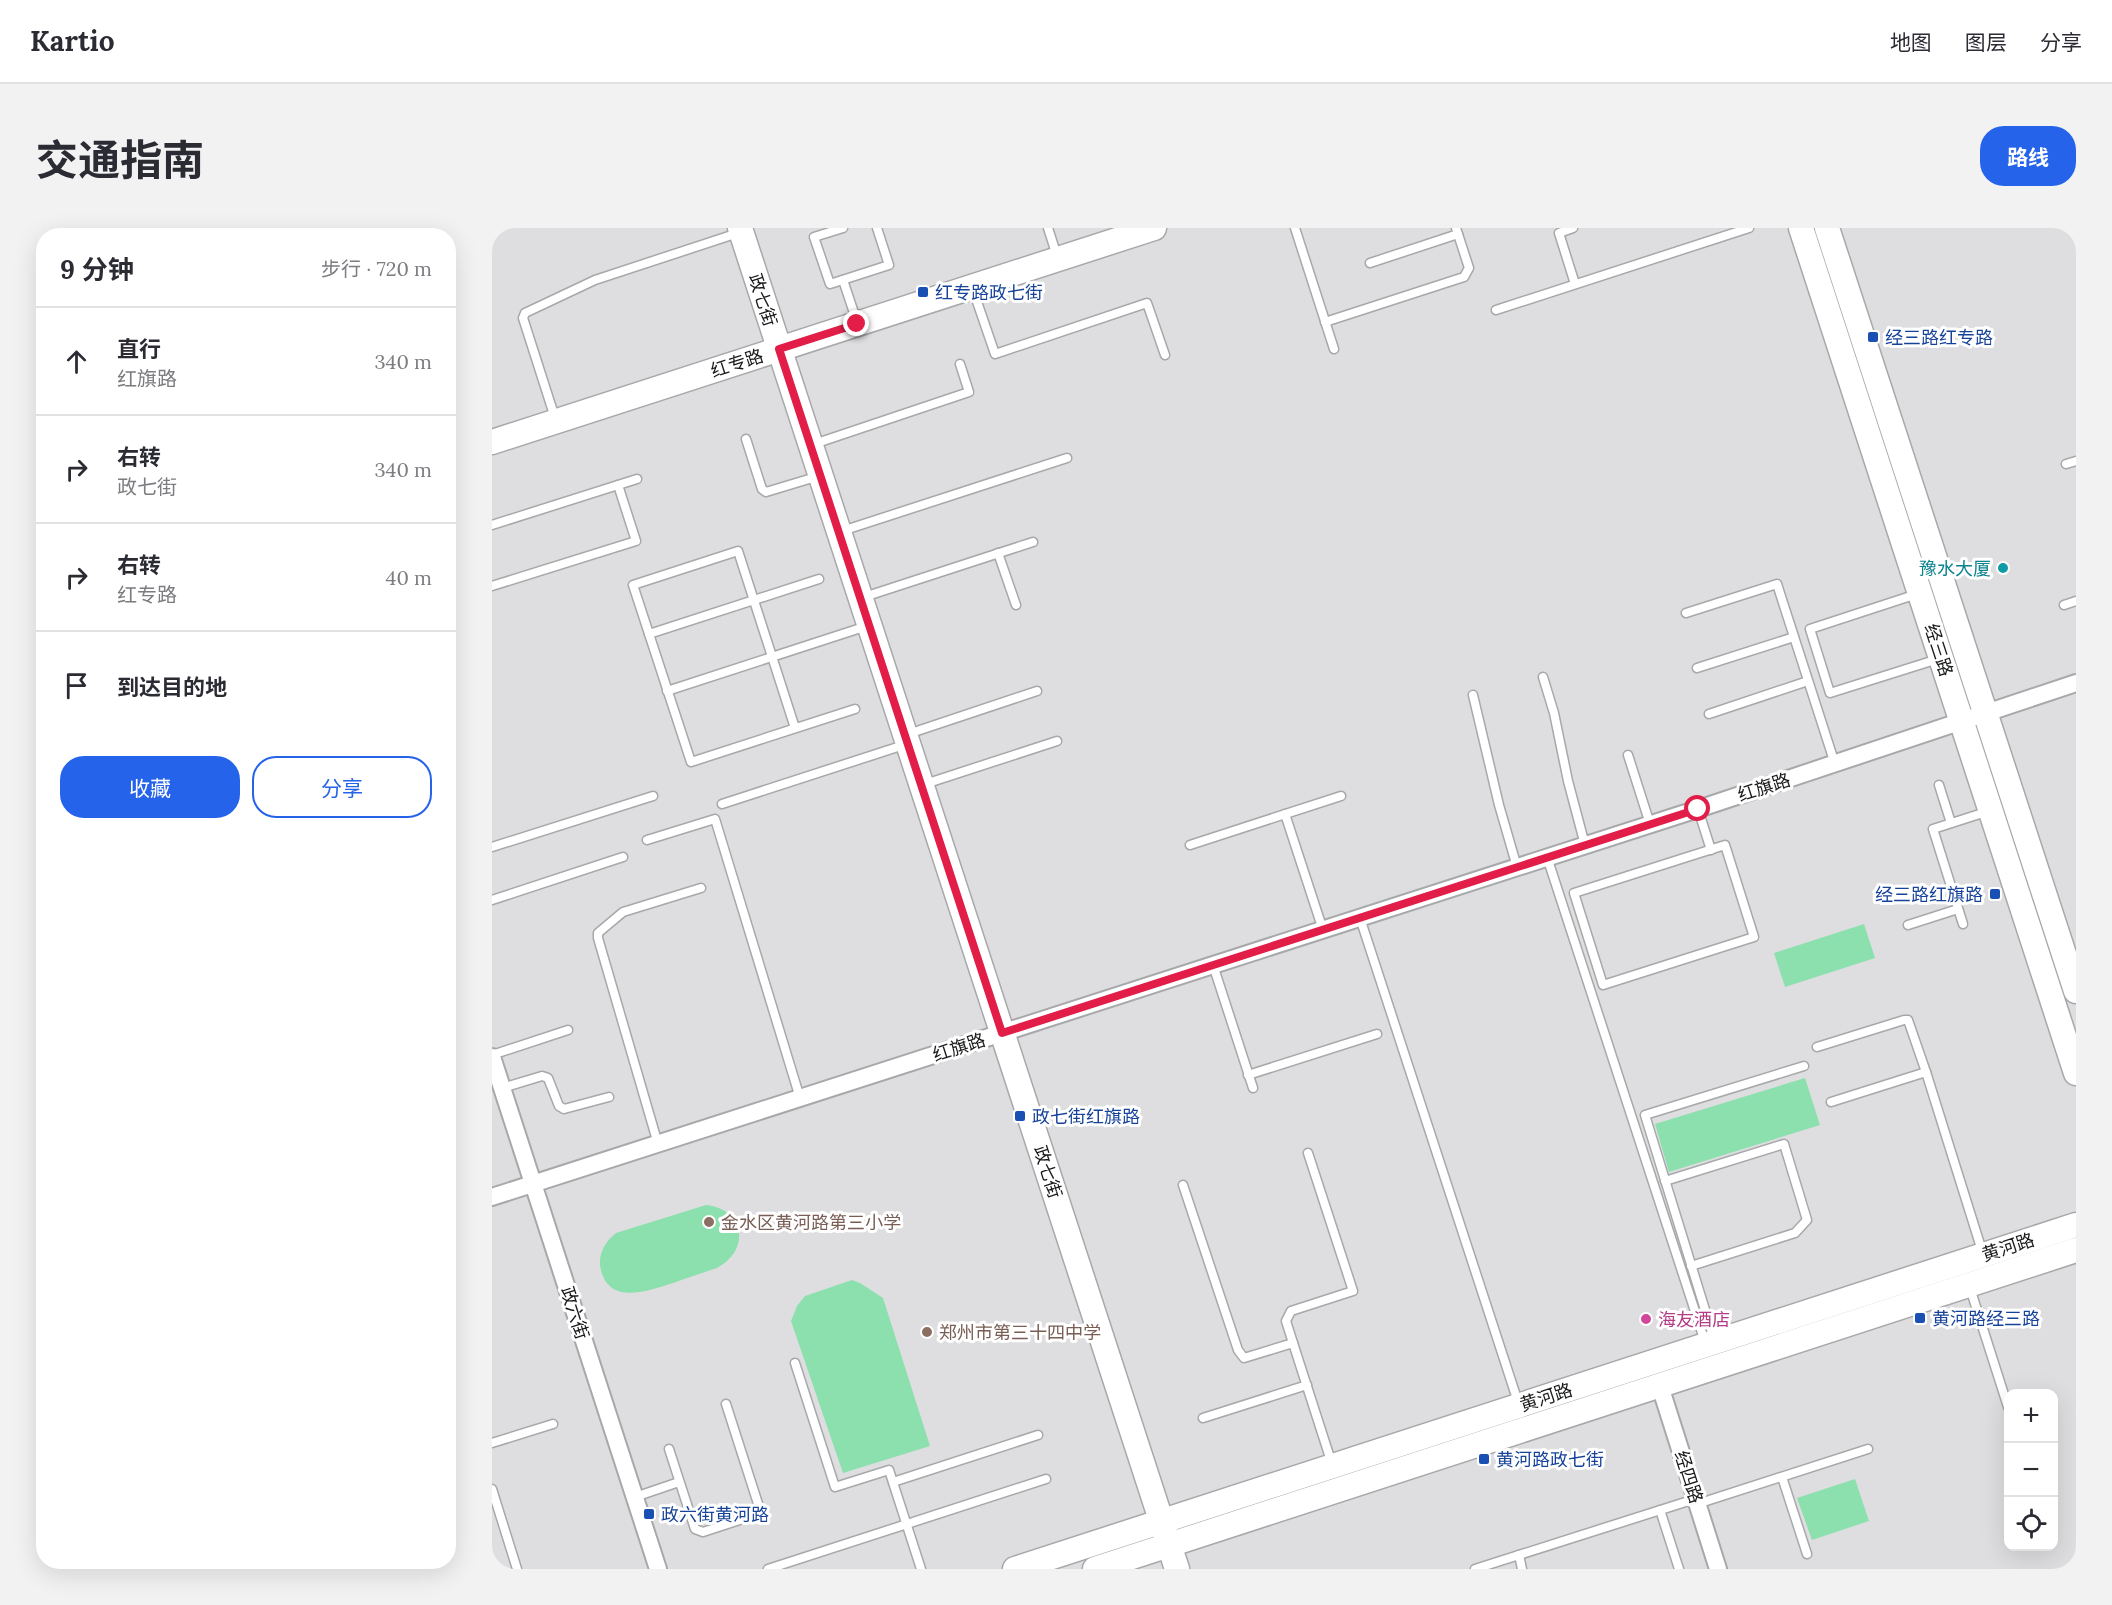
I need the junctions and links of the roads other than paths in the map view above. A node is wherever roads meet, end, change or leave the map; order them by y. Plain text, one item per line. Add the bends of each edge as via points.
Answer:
1 (843, 228) edge
2 (877, 228) edge
3 (1048, 228) edge
4 (1154, 228) edge
5 (1295, 228) edge
6 (1573, 228) edge
7 (1749, 228) edge
8 (1801, 228) edge
9 (1827, 228) edge
10 (740, 230) edge
11 (1457, 231) edge
12 (1058, 259) junction
13 (1370, 263) dead end
14 (843, 280) junction
15 (1575, 284) junction
16 (972, 287) junction
17 (1496, 310) dead end
18 (1325, 322) junction
19 (857, 324) junction
20 (1334, 348) dead end
21 (779, 349) junction
22 (1165, 355) dead end
23 (960, 364) dead end
24 (556, 421) junction
25 (746, 439) dead end
26 (492, 442) edge
27 (810, 445) junction
28 (1067, 458) dead end
29 (2076, 461) edge
30 (2066, 465) dead end
31 (820, 475) junction
32 (637, 479) dead end
33 (618, 485) junction
34 (492, 525) edge
35 (839, 532) junction
36 (1033, 542) dead end
37 (998, 553) junction
38 (819, 579) dead end
39 (492, 586) edge
40 (1920, 593) junction
41 (860, 598) junction
42 (754, 600) junction
43 (2076, 601) edge
44 (1016, 605) dead end
45 (2064, 605) dead end
46 (1686, 613) dead end
47 (869, 626) junction
48 (649, 634) junction
49 (1794, 637) junction
50 (772, 657) junction
51 (1941, 657) junction
52 (1697, 668) dead end
53 (1543, 677) dead end
54 (1808, 681) junction
55 (2076, 683) edge
56 (668, 691) junction
57 (1037, 691) dead end
58 (1473, 695) dead end
59 (855, 709) dead end
60 (1986, 713) junction
61 (1709, 714) dead end
62 (1962, 721) junction
63 (795, 728) junction
64 (907, 739) junction
65 (1057, 741) dead end
66 (1628, 755) dead end
67 (1835, 764) junction
68 (921, 785) junction
69 (1939, 785) dead end
70 (653, 796) dead end
71 (1341, 796) dead end
72 (722, 804) dead end
73 (1698, 809) junction
74 (1991, 810) junction
75 (1285, 814) junction
76 (1951, 823) junction
77 (1650, 824) junction
78 (647, 840) dead end
79 (1190, 845) dead end
80 (1585, 845) junction
81 (492, 847) edge
82 (1711, 850) junction
83 (623, 857) dead end
84 (1547, 857) junction
85 (1517, 867) junction
86 (701, 888) dead end
87 (492, 900) edge
88 (1958, 909) junction
89 (1360, 918) junction
90 (1963, 924) dead end
91 (1908, 925) dead end
92 (1323, 930) junction
93 (1213, 965) junction
94 (2076, 991) edge
95 (568, 1030) dead end
96 (1002, 1033) junction
97 (1377, 1034) dead end
98 (1817, 1047) dead end
99 (492, 1056) edge
100 (1804, 1066) dead end
101 (1926, 1072) junction
102 (2076, 1073) edge
103 (1248, 1075) junction
104 (502, 1088) junction
105 (1253, 1088) dead end
106 (609, 1097) dead end
107 (800, 1098) junction
108 (1831, 1102) dead end
109 (658, 1144) junction
110 (1308, 1153) dead end
111 (1665, 1181) junction
112 (533, 1184) junction
113 (1183, 1185) dead end
114 (492, 1197) edge
115 (2076, 1225) edge
116 (2076, 1250) edge
117 (1983, 1255) junction
118 (1691, 1266) junction
119 (1969, 1285) junction
120 (1293, 1343) junction
121 (1711, 1344) junction
122 (795, 1363) dead end
123 (1307, 1385) junction
124 (1660, 1386) junction
125 (2004, 1394) edge
126 (726, 1404) dead end
127 (1519, 1406) junction
128 (1203, 1418) dead end
129 (553, 1424) dead end
130 (1038, 1435) dead end
131 (492, 1443) edge
132 (669, 1449) dead end
133 (1868, 1449) dead end
134 (1333, 1466) junction
135 (1782, 1477) junction
136 (1046, 1479) dead end
137 (680, 1482) junction
138 (893, 1482) junction
139 (492, 1489) edge
140 (635, 1497) junction
141 (1696, 1502) junction
142 (1660, 1510) junction
143 (1162, 1521) junction
144 (907, 1524) junction
145 (1169, 1545) junction
146 (1807, 1554) dead end
147 (1519, 1555) junction
148 (517, 1569) edge
149 (658, 1569) edge
150 (768, 1569) edge
151 (921, 1569) edge
152 (1015, 1569) edge
153 (1095, 1569) edge
154 (1177, 1569) edge
155 (1475, 1569) edge
156 (1522, 1569) edge
157 (1679, 1569) edge
158 (1718, 1569) edge

1 - 14 lane via 814,237 830,284
2 - 14 lane via 889,265
3 - 12 lane
4 - 12 main road, 红专路
5 - 18 lane
6 - 15 lane via 1559,233
7 - 15 lane
8 - 40 main road, 经三路
9 - 60 main road, 经三路
10 - 21 main road, 政七街
10 - 24 lane via 595,280 525,313 523,318
11 - 13 lane
11 - 18 lane via 1468,268 1464,277
12 - 16 main road, 红专路
14 - 19 lane
15 - 17 lane
16 - 19 main road, 红专路
16 - 22 lane via 994,354 1148,303
18 - 20 lane
19 - 21 main road, 红专路
21 - 24 main road, 红专路
21 - 27 main road, 政七街
23 - 27 lane via 969,392
24 - 26 main road, 红专路
25 - 31 lane via 766,492
27 - 31 main road, 政七街
28 - 35 lane
29 - 30 lane
31 - 35 main road, 政七街
32 - 33 lane
33 - 34 lane
33 - 39 lane via 636,541
35 - 41 main road, 政七街
36 - 37 lane
37 - 41 lane
37 - 44 lane
38 - 42 lane
40 - 51 main road, 经三路
40 - 51 lane via 1810,629 1830,693
41 - 47 main road, 政七街
42 - 48 lane
42 - 48 lane via 738,551 643,581 633,585
42 - 50 lane
43 - 45 lane
46 - 49 lane via 1777,584
47 - 50 lane
47 - 64 main road, 政七街
48 - 56 lane
49 - 52 lane
49 - 54 lane
50 - 56 lane
50 - 63 lane
51 - 62 main road, 经三路
53 - 80 lane
54 - 61 lane
54 - 67 lane
55 - 60 street, 红旗路
56 - 63 lane via 690,762
57 - 64 lane
58 - 85 lane
59 - 63 lane
60 - 62 street, 红旗路
60 - 94 main road, 经三路
62 - 67 street, 红旗路
62 - 74 main road, 经三路
64 - 68 main road, 政七街
64 - 72 lane
65 - 68 lane
66 - 77 lane
67 - 73 street, 红旗路
68 - 96 main road, 政七街
69 - 76 lane
70 - 81 lane
71 - 75 lane
73 - 77 street, 红旗路
73 - 82 lane
74 - 76 lane
74 - 102 main road, 经三路
75 - 79 lane
75 - 92 lane
76 - 88 lane via 1933,829
77 - 80 street, 红旗路
78 - 107 lane via 715,819
80 - 84 street, 红旗路
82 - 82 lane via 1725,845 1754,938 1603,985 1574,893
83 - 87 lane
84 - 85 street, 红旗路
84 - 121 lane
85 - 89 street, 红旗路
86 - 109 lane via 624,912 598,933
88 - 90 lane
88 - 91 lane
89 - 92 street, 红旗路
89 - 127 lane
92 - 93 street, 红旗路
93 - 96 street, 红旗路
93 - 103 lane
95 - 99 lane
96 - 107 street, 红旗路
96 - 143 main road, 政七街
97 - 103 lane
98 - 101 lane via 1908,1020
99 - 104 street, 政六街
100 - 111 lane via 1645,1115
101 - 108 lane
101 - 117 lane
103 - 105 lane
104 - 106 lane via 542,1076 548,1078 558,1106 564,1109
104 - 112 street, 政六街
107 - 109 street, 红旗路
109 - 112 street, 红旗路
110 - 120 lane via 1353,1291 1291,1311 1286,1321
111 - 118 lane
111 - 118 lane via 1784,1144 1804,1209 1807,1220 1795,1233
112 - 114 street, 红旗路
112 - 140 street, 政六街
113 - 120 lane via 1241,1356
115 - 117 main road, 黄河路
116 - 119 main road, 黄河路
117 - 121 main road, 黄河路
118 - 121 lane
119 - 124 main road, 黄河路
119 - 125 lane
120 - 123 lane
121 - 127 main road, 黄河路
122 - 138 lane via 835,1487 889,1470
123 - 128 lane
123 - 134 lane
124 - 141 street, 经四路
124 - 145 main road, 黄河路
126 - 137 lane via 761,1513 703,1532 695,1529
127 - 134 main road, 黄河路
129 - 131 lane
130 - 138 lane
132 - 137 lane
133 - 135 lane
134 - 143 main road, 黄河路
135 - 141 lane
135 - 146 lane
136 - 144 lane
137 - 140 lane
138 - 144 lane
139 - 148 lane
140 - 149 street, 政六街
141 - 142 lane
141 - 158 street, 经四路
142 - 147 lane
142 - 157 lane
143 - 145 main road, 政七街
143 - 152 main road, 黄河路
144 - 150 lane
144 - 151 lane
145 - 153 main road, 黄河路
145 - 154 main road, 政七街
147 - 155 lane
147 - 156 lane

